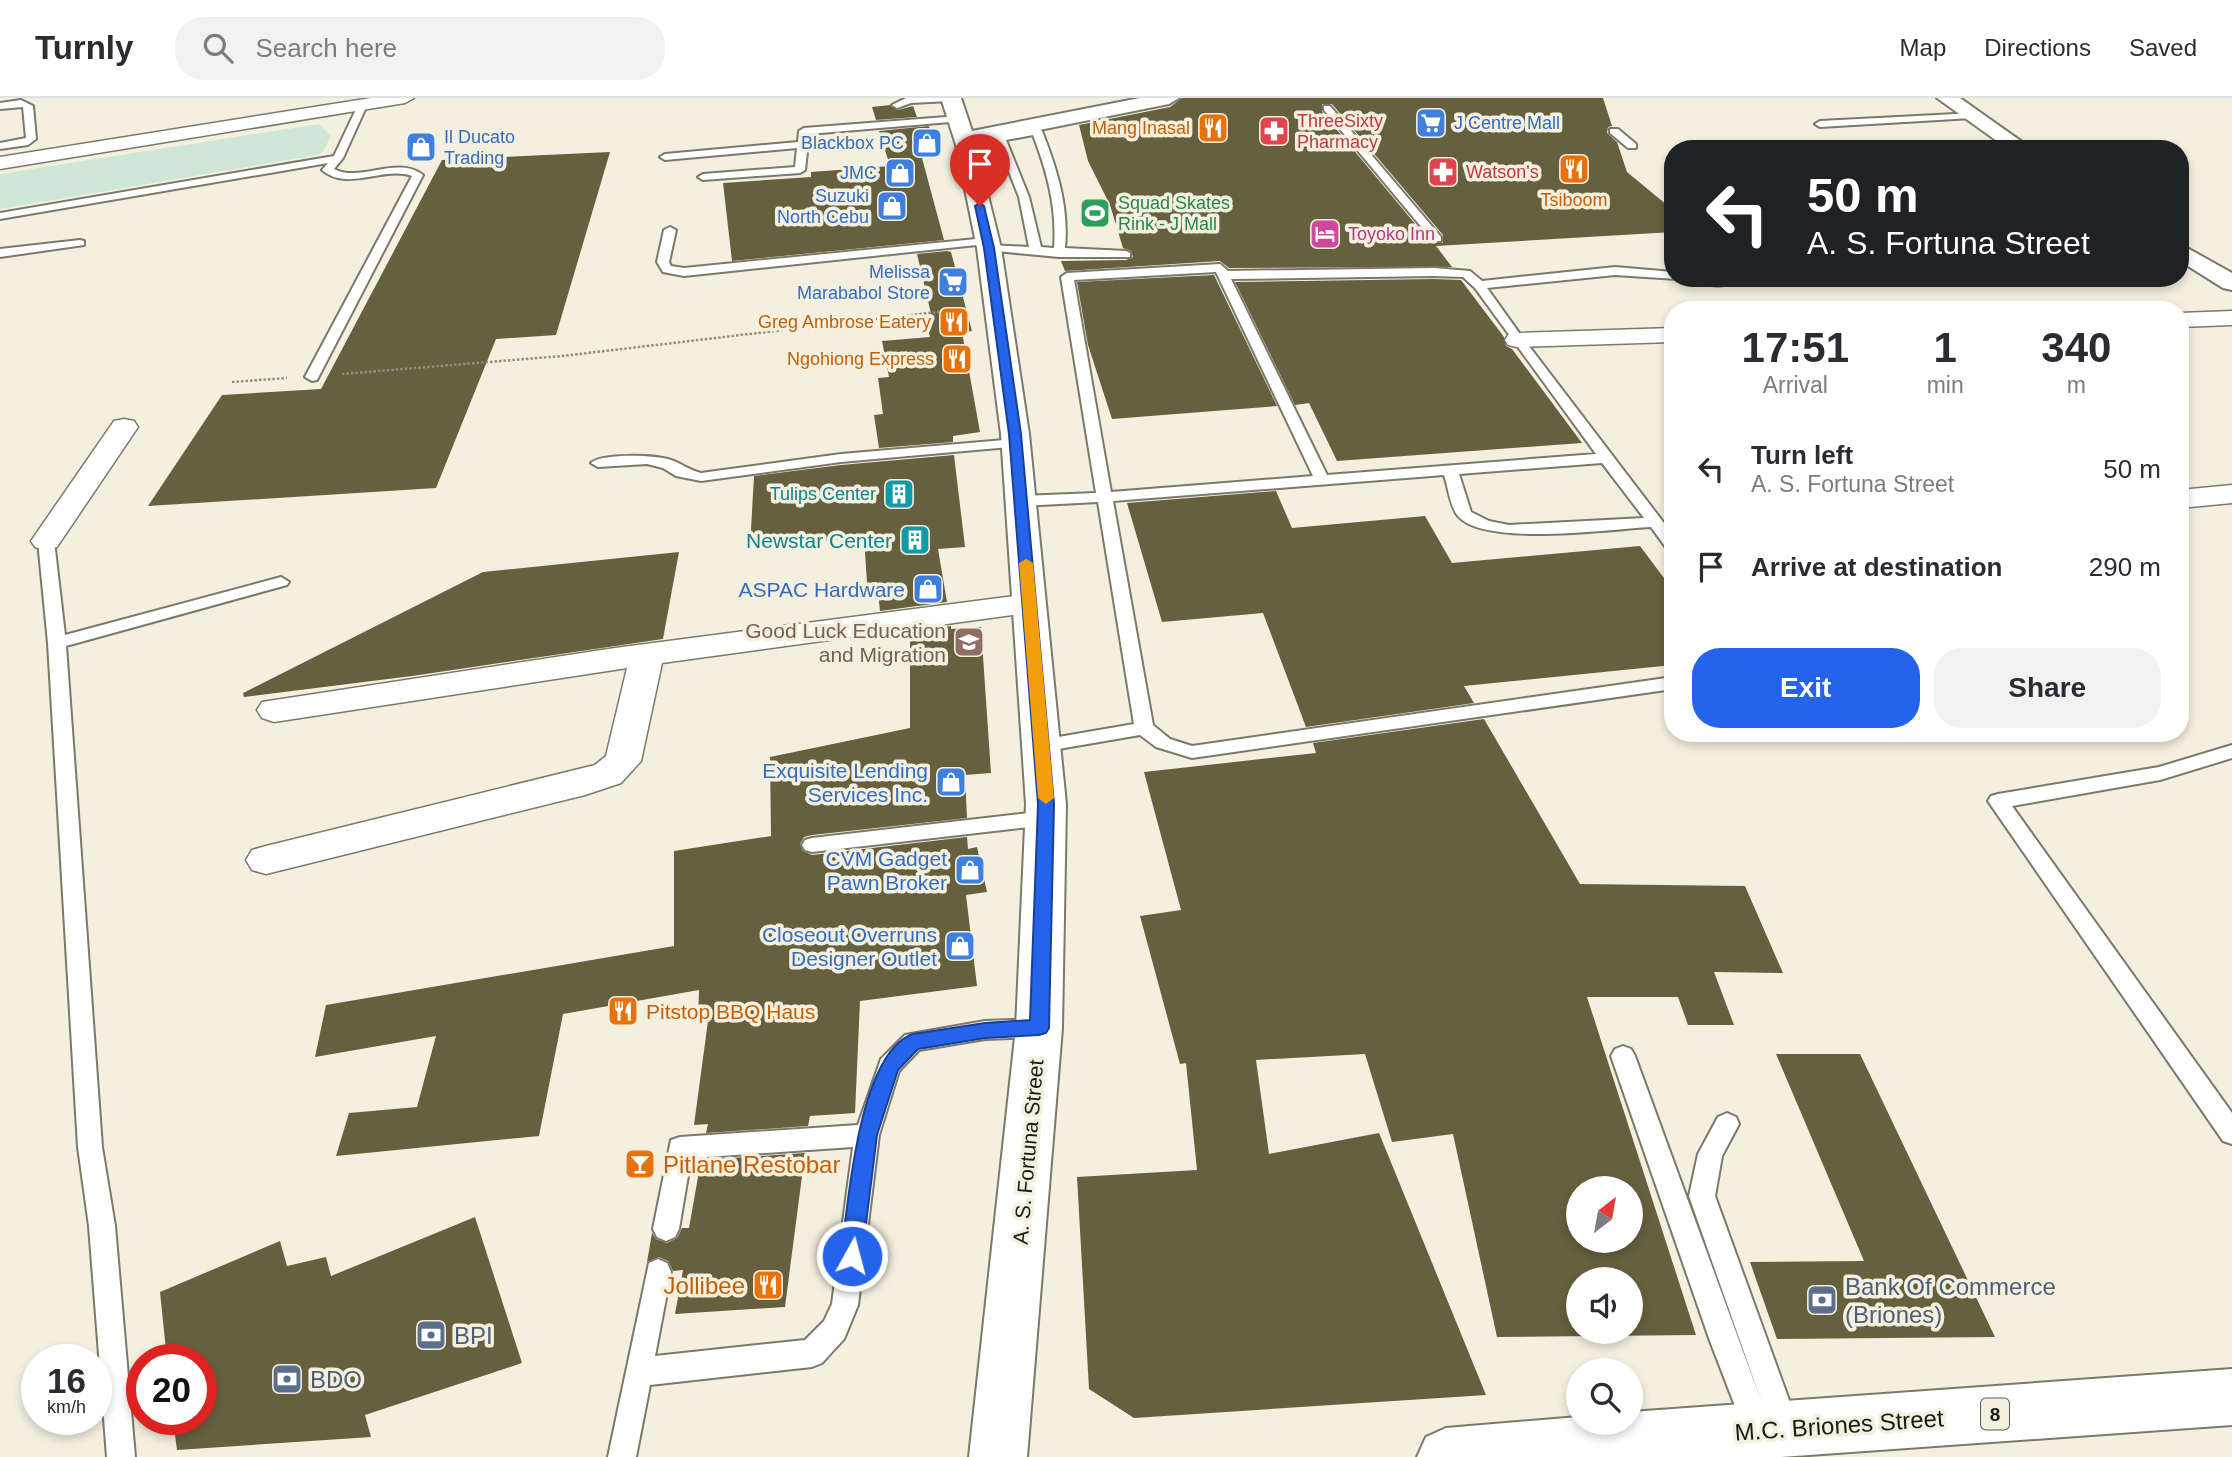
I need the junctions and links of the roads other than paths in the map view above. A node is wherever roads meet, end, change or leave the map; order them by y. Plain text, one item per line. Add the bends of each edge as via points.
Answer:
1 (405, 98) edge
2 (1169, 98) edge
3 (1947, 98) edge
4 (362, 105) junction
5 (0, 106) edge
6 (1327, 108) dead end
7 (1972, 115) junction
8 (958, 119) edge
9 (1820, 124) dead end
10 (1614, 131) dead end
11 (999, 135) junction
12 (2009, 140) edge
13 (801, 145) junction
14 (1632, 146) dead end
15 (6, 154) edge
16 (665, 157) dead end
17 (338, 158) junction
18 (703, 177) dead end
19 (0, 216) edge
20 (670, 230) dead end
21 (1437, 239) dead end
22 (80, 243) dead end
23 (988, 244) junction
24 (1036, 251) junction
25 (0, 253) edge
26 (1059, 253) junction
27 (1126, 255) dead end
28 (2189, 256) edge
29 (1225, 275) junction
30 (1664, 275) edge
31 (2229, 279) edge
32 (1479, 285) junction
33 (2232, 318) edge
34 (2189, 320) edge
35 (1664, 335) edge
36 (1517, 340) junction
37 (312, 376) road end
38 (124, 427) dead end
39 (1016, 443) junction
40 (1604, 458) junction
41 (598, 463) dead end
42 (1450, 470) junction
43 (1322, 480) junction
44 (2232, 494) edge
45 (1105, 497) junction
46 (2189, 498) edge
47 (1021, 500) junction
48 (1655, 522) junction
49 (1664, 534) edge
50 (46, 541) joint
51 (281, 582) dead end
52 (1030, 604) junction
53 (57, 643) junction
54 (647, 655) junction
55 (1664, 684) edge
56 (274, 710) dead end
57 (1144, 728) junction
58 (1041, 746) junction
59 (2232, 751) edge
60 (1046, 818) junction
61 (812, 845) dead end
62 (266, 860) dead end
63 (1039, 1028) junction
64 (1623, 1056) dead end
65 (1727, 1124) dead end
66 (2232, 1133) edge
67 (867, 1135) junction
68 (666, 1229) dead end
69 (659, 1272) dead end
70 (638, 1372) junction
71 (2232, 1396) edge
72 (1772, 1430) junction
73 (121, 1457) edge
74 (622, 1457) edge
75 (999, 1457) edge
76 (1446, 1457) edge

1 - 4 street
2 - 11 main road
3 - 7 main road
4 - 15 street
4 - 17 lane
5 - 15 lane via 28,106 31,139
6 - 21 lane
7 - 9 lane
7 - 12 main road
8 - 8 lane via 913,117 899,109 909,100
8 - 11 main road
8 - 13 lane via 804,131
8 - 23 main road, A. S. Fortuna Street
10 - 14 lane
11 - 24 lane via 1024,197
11 - 26 lane via 1037,131 1061,212
13 - 16 lane
13 - 18 lane via 800,170
17 - 19 lane
17 - 37 lane via 327,170 330,173 407,171 418,175
20 - 23 lane via 663,262 667,269 684,271
22 - 25 lane
23 - 24 lane
23 - 39 main road, A. S. Fortuna Street
24 - 26 lane
26 - 27 lane
28 - 31 main road
29 - 32 lane via 1434,272 1466,274
29 - 43 lane
29 - 45 lane via 1220,268 1067,277
30 - 32 lane via 1615,271
32 - 36 lane
33 - 34 street
35 - 36 street
36 - 40 lane
38 - 50 street
39 - 41 lane via 841,458 701,477 647,460
39 - 47 main road, A. S. Fortuna Street
40 - 42 lane
40 - 48 lane
42 - 43 lane
42 - 48 lane via 1464,514 1484,525 1509,530
43 - 45 lane
44 - 46 street
45 - 47 lane
45 - 57 lane
47 - 52 main road, A. S. Fortuna Street
48 - 49 lane
50 - 53 lane
51 - 53 lane
52 - 54 street
52 - 58 main road, A. S. Fortuna Street
53 - 73 lane via 90,1147 102,1226
54 - 56 street
54 - 62 street via 623,761 608,774
55 - 57 lane via 1192,752 1163,743
57 - 58 lane
58 - 60 main road, A. S. Fortuna Street
59 - 66 lane via 2160,773 1998,802
60 - 61 lane
60 - 63 main road, A. S. Fortuna Street
63 - 67 lane via 985,1030 913,1042 890,1066
63 - 75 main road, A. S. Fortuna Street
64 - 72 lane via 1724,1341
65 - 72 lane via 1710,1154 1702,1196
67 - 68 lane via 680,1148
67 - 70 lane via 845,1304 834,1330 812,1353
69 - 70 lane
70 - 74 lane
71 - 72 main road, M.C. Briones Street / 8
72 - 76 main road, M.C. Briones Street / 8

